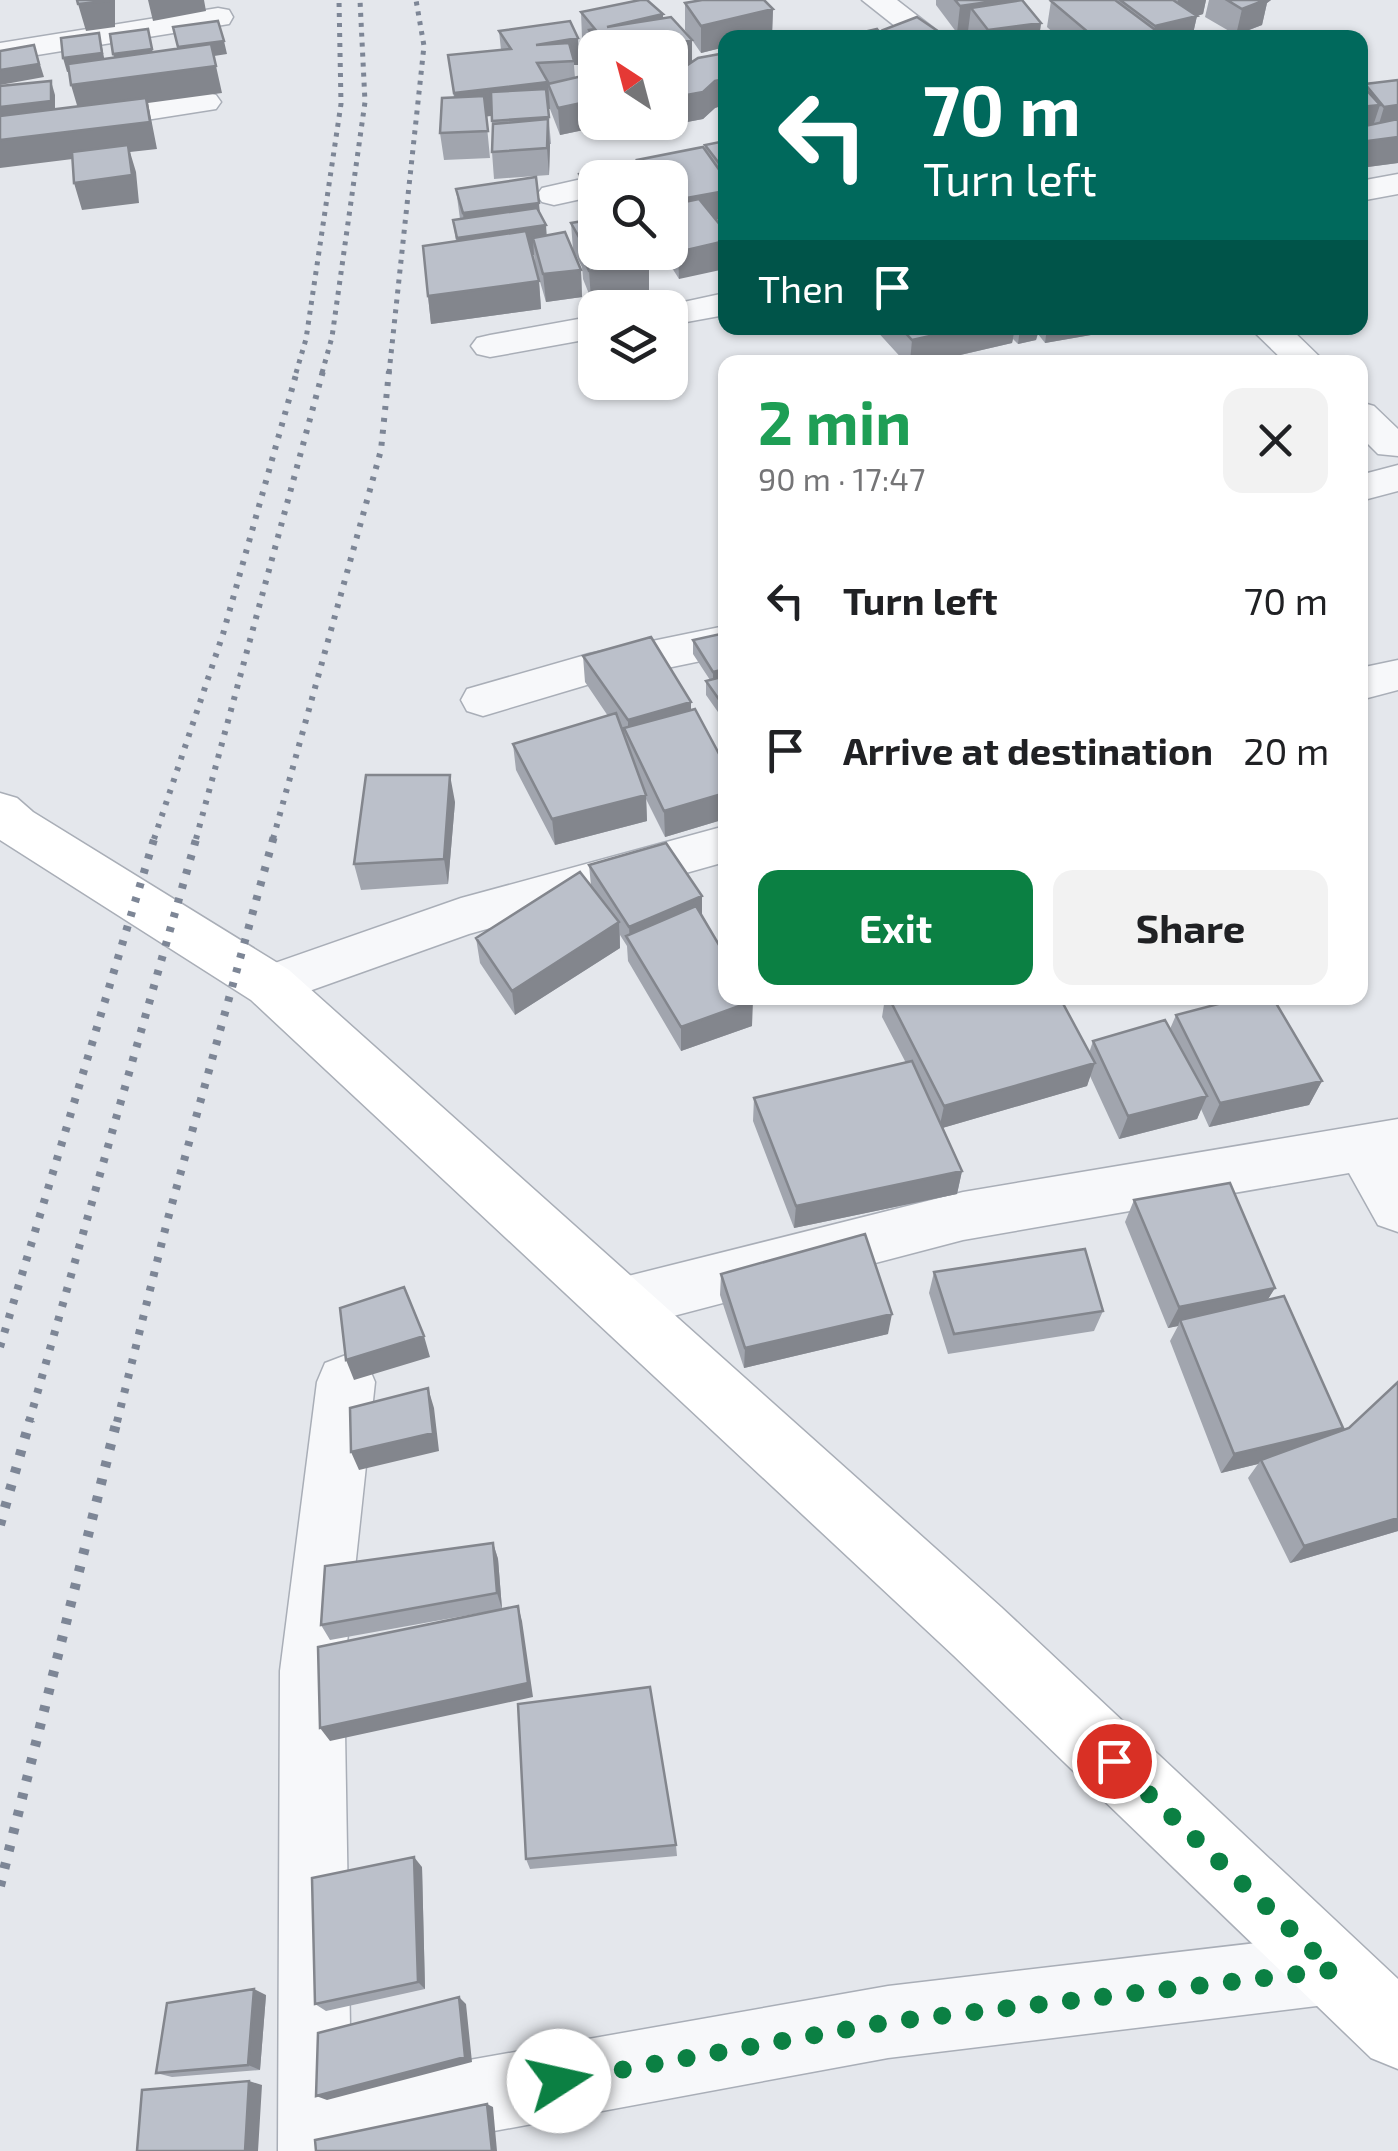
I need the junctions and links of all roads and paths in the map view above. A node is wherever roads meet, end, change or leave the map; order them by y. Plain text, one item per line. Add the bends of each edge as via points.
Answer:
1 (930, 3) dead end
2 (884, 5) edge
3 (218, 17) edge
4 (919, 30) edge
5 (0, 52) edge
6 (206, 102) dead end
7 (0, 133) edge
8 (1398, 184) edge
9 (578, 190) edge
10 (1368, 190) edge
11 (554, 195) dead end
12 (718, 305) edge
13 (688, 311) edge
14 (578, 330) edge
15 (1277, 335) edge
16 (490, 346) dead end
17 (1299, 355) edge
18 (1368, 423) edge
19 (1397, 455) edge
20 (1368, 481) edge
21 (718, 642) edge
22 (1398, 675) edge
23 (1368, 682) edge
24 (484, 700) dead end
25 (0, 810) edge
26 (718, 846) edge
27 (270, 984) junction
28 (1381, 1146) edge
29 (1398, 1208) edge
30 (620, 1304) junction
31 (346, 1382) edge
32 (1333, 1970) junction
33 (1398, 2032) edge
34 (315, 2142) edge

1 - 2 street
2 - 4 street
3 - 5 street
6 - 7 street
8 - 10 street
9 - 11 street
12 - 13 street
14 - 16 street
15 - 17 street
18 - 19 street
19 - 20 street
21 - 24 street via 589,668
22 - 23 street
25 - 27 main road
26 - 27 street via 461,916
27 - 30 main road
28 - 29 street
28 - 30 street via 963,1216
30 - 32 main road
31 - 34 street via 312,1670
32 - 33 main road
32 - 34 street via 888,2022 413,2107

